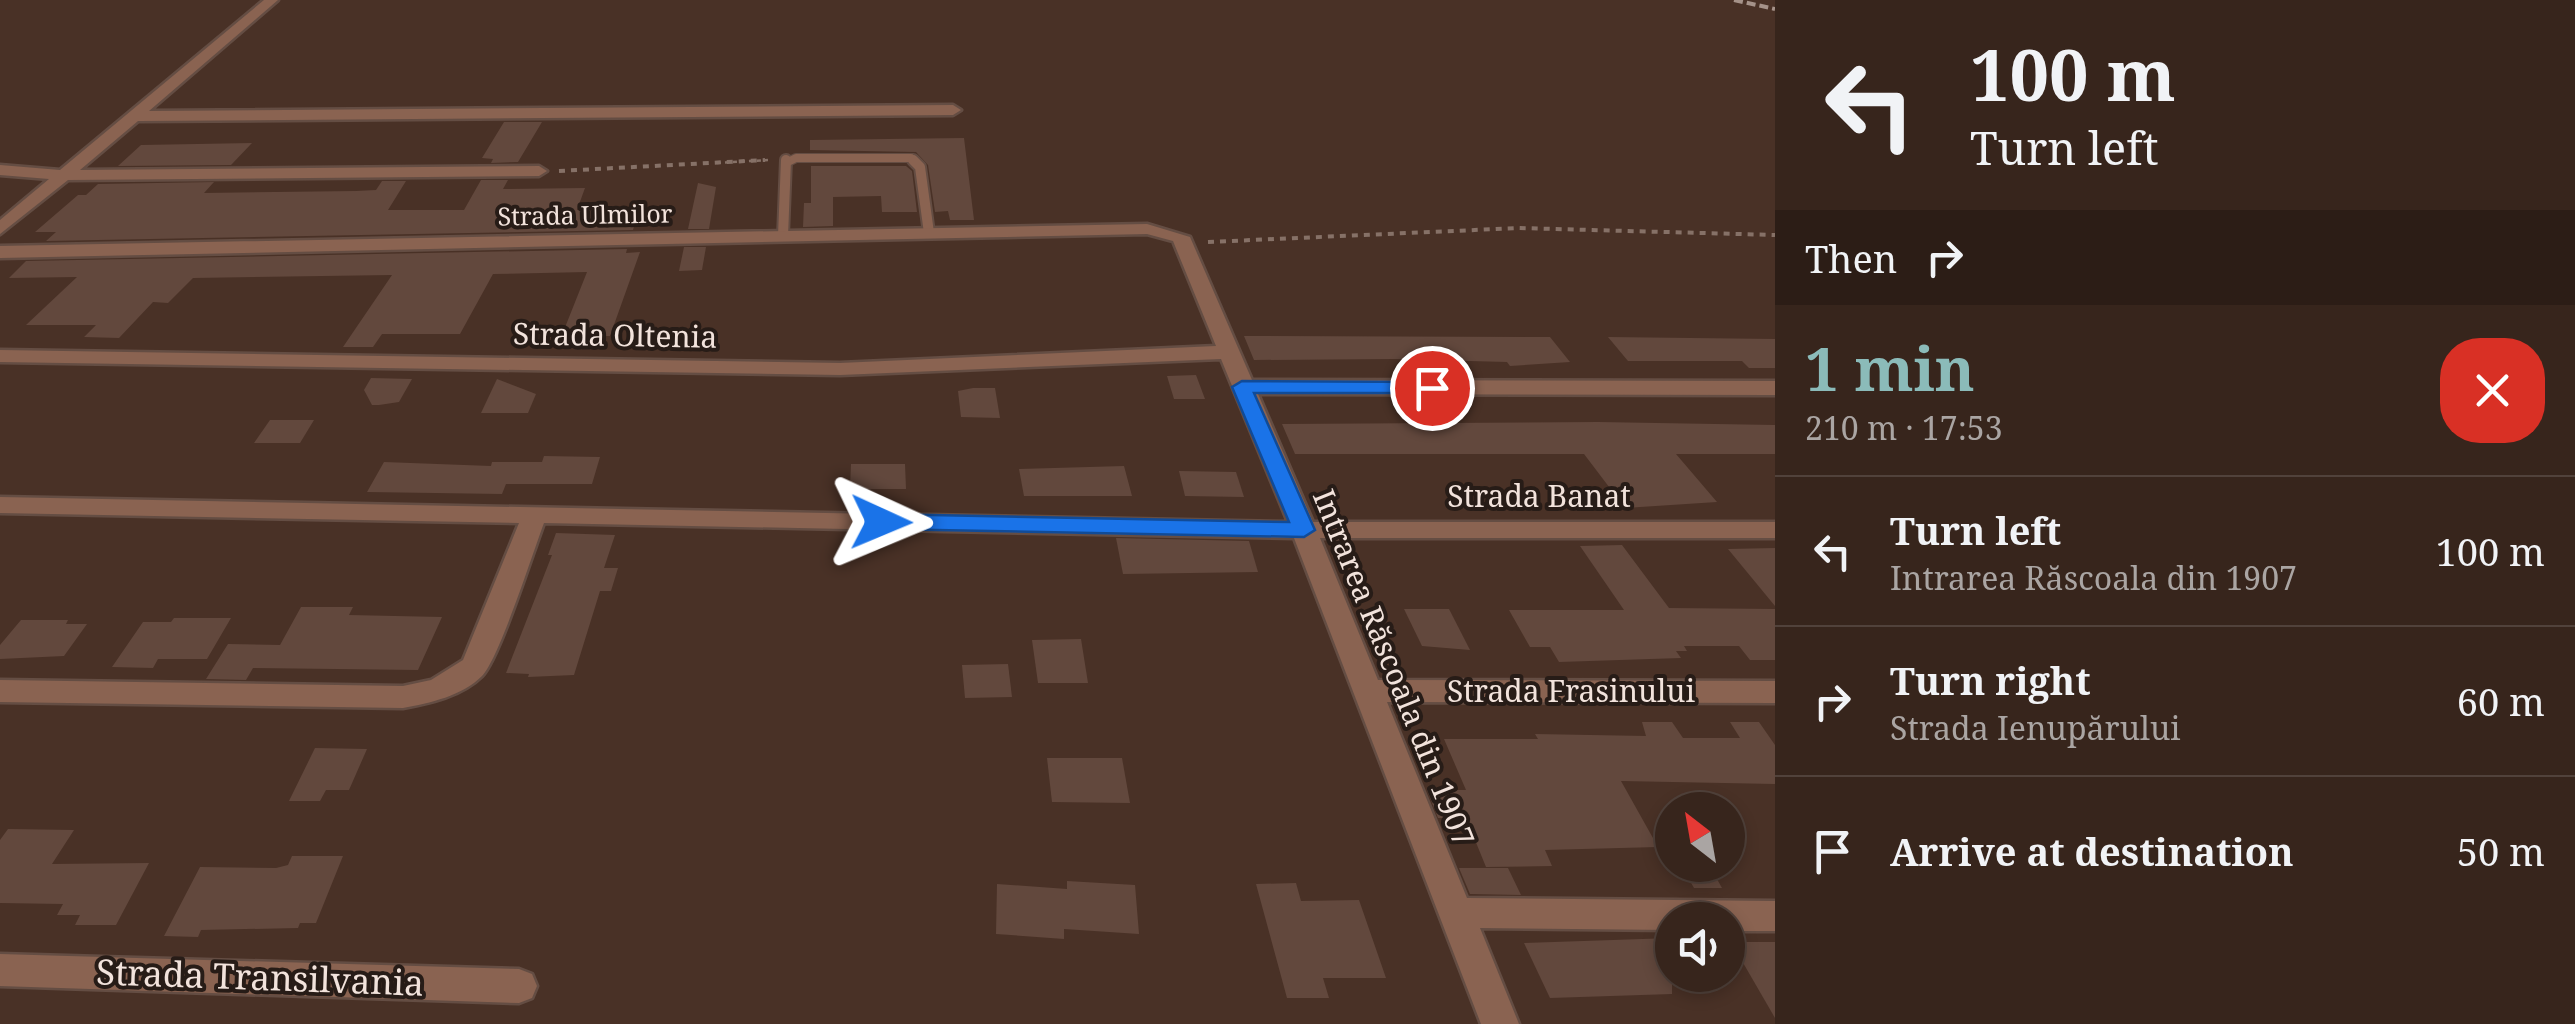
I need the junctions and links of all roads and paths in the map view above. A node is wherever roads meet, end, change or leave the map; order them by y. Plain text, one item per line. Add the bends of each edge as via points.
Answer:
1 (272, 0) edge
2 (953, 110) dead end
3 (134, 116) junction
4 (786, 160) junction
5 (0, 170) edge
6 (539, 171) joint
7 (63, 175) junction
8 (0, 229) edge
9 (930, 233) junction
10 (1775, 235) edge
11 (783, 236) junction
12 (1178, 237) junction
13 (0, 252) edge
14 (1228, 352) junction
15 (0, 356) edge
16 (1242, 387) junction
17 (1775, 388) edge
18 (0, 504) edge
19 (535, 514) junction
20 (1304, 530) junction
21 (1775, 530) edge
22 (0, 690) edge
23 (1368, 691) junction
24 (1775, 692) edge
25 (1456, 913) junction
26 (1775, 916) edge
27 (0, 970) edge
28 (519, 986) dead end
29 (1500, 1024) edge

1 - 3 street
2 - 3 street
3 - 7 street
4 - 6 path
4 - 9 lane via 911,158 920,167
4 - 11 lane
5 - 7 street
6 - 7 street
7 - 8 street
9 - 11 street, Strada Ulmilor
9 - 12 street, Strada Ulmilor via 1147,229
10 - 12 path via 1519,228 1263,242
11 - 13 street, Strada Ulmilor
12 - 14 street, Intrarea Răscoala din 1907
14 - 15 street, Strada Oltenia via 840,369
14 - 16 street, Intrarea Răscoala din 1907
16 - 17 street
16 - 20 street, Intrarea Răscoala din 1907
18 - 19 street, Strada Banat
19 - 20 street, Strada Banat
19 - 22 street via 475,666 442,688 403,697
20 - 21 street, Strada Banat
20 - 23 street, Intrarea Răscoala din 1907
23 - 24 street, Strada Frasinului
23 - 25 street, Intrarea Răscoala din 1907
25 - 26 street
25 - 29 street, Intrarea Răscoala din 1907
27 - 28 street, Strada Transilvania

